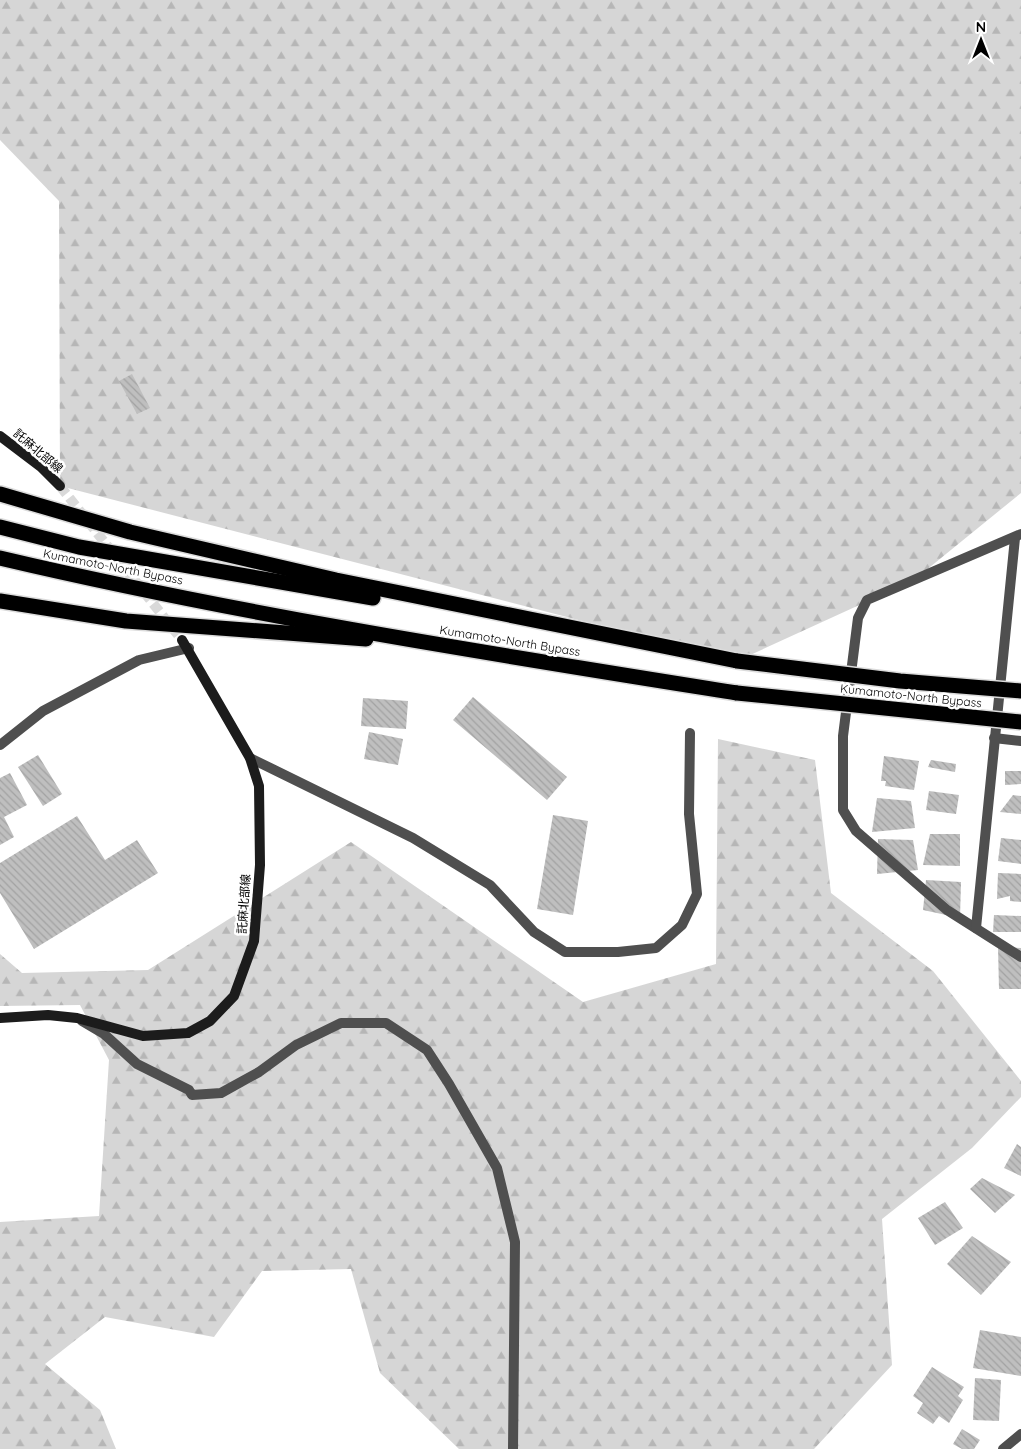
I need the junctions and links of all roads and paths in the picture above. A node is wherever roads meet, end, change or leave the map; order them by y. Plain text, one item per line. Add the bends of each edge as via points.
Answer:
1 (0, 436) edge
2 (60, 486) tunnel mouth
3 (0, 494) edge
4 (0, 527) edge
5 (1018, 536) edge
6 (0, 558) edge
7 (0, 601) edge
8 (185, 644) joint
9 (439, 645) junction
10 (737, 661) junction
11 (1021, 691) edge
12 (1021, 722) edge
13 (690, 733) dead end
14 (994, 738) junction
15 (1021, 742) edge
16 (0, 745) edge
17 (250, 758) junction
18 (976, 928) junction
19 (1021, 957) edge
20 (0, 1018) edge
21 (77, 1018) junction
22 (1021, 1434) edge
23 (513, 1449) edge
24 (1003, 1449) edge

1 - 2 main road, 託麻北部線 via 41,466
3 - 10 highway via 130,532 336,580
4 - 10 highway, Kumamoto-North Bypass via 79,547
5 - 14 street
5 - 18 street via 867,600 858,618 843,736 843,810 856,831 947,910
6 - 9 highway, Kumamoto-North Bypass via 72,575
7 - 9 highway via 126,621
8 - 16 street via 139,660 43,711
8 - 17 main road, 託麻北部線
9 - 12 highway, Kumamoto-North Bypass, bridge via 737,693
10 - 11 highway, Kumamoto-North Bypass, bridge via 900,681
13 - 17 street via 689,814 697,894 682,925 656,948 618,952 565,952 534,932 490,885 413,838
14 - 15 street
14 - 18 street
17 - 21 main road, 託麻北部線 via 259,786 260,865 254,941 234,996 210,1021 188,1033 143,1036
18 - 19 street
20 - 21 main road, 託麻北部線 via 48,1015
21 - 23 street via 104,1034 137,1064 189,1090 192,1095 221,1093 296,1046 341,1023 386,1023 426,1050 497,1168 515,1242
22 - 24 street

